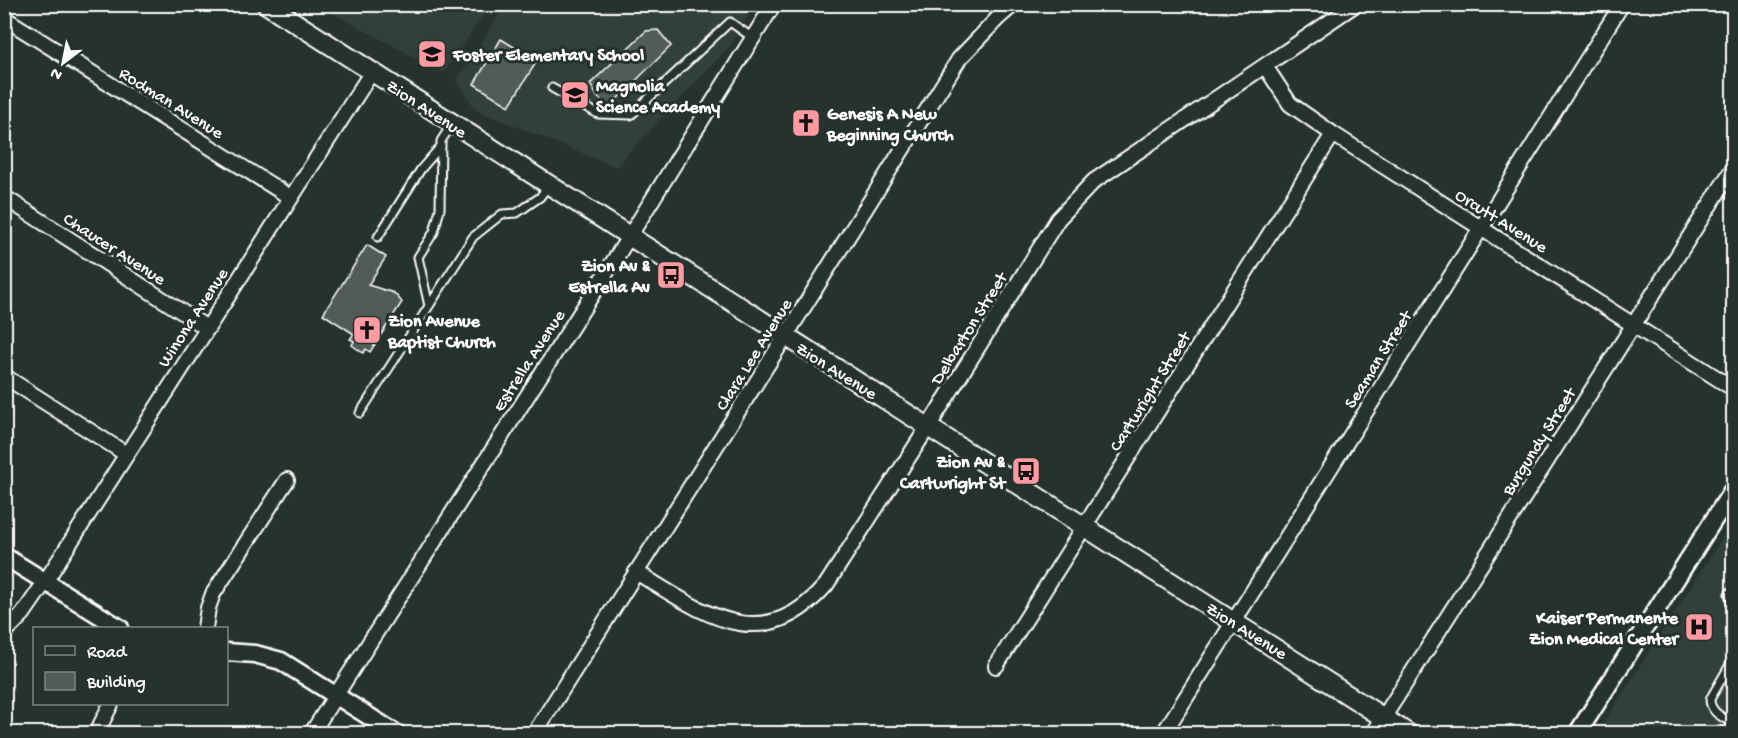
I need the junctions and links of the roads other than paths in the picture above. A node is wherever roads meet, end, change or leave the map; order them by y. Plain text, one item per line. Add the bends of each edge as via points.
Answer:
1 (266, 4) edge
2 (774, 4) edge
3 (1014, 4) edge
4 (1356, 4) edge
5 (1622, 4) edge
6 (4, 18) edge
7 (753, 38) junction
8 (1265, 66) junction
9 (371, 73) junction
10 (552, 88) dead end
11 (452, 124) junction
12 (1333, 134) junction
13 (441, 146) junction
14 (1734, 167) edge
15 (548, 186) junction
16 (4, 197) edge
17 (290, 197) junction
18 (1481, 228) junction
19 (378, 237) dead end
20 (629, 237) junction
21 (429, 306) junction
22 (1633, 325) junction
23 (207, 328) junction
24 (786, 337) junction
25 (4, 375) edge
26 (1734, 389) edge
27 (360, 413) dead end
28 (928, 427) junction
29 (126, 454) junction
30 (287, 480) dead end
31 (1734, 488) edge
32 (1084, 528) junction
33 (4, 556) edge
34 (636, 572) junction
35 (45, 582) junction
36 (1734, 588) edge
37 (1734, 610) edge
38 (1233, 622) junction
39 (118, 627) edge
40 (205, 627) edge
41 (4, 633) edge
42 (228, 652) edge
43 (1734, 658) edge
44 (996, 666) dead end
45 (335, 694) junction
46 (110, 705) edge
47 (1383, 717) junction
48 (1734, 724) edge
49 (96, 734) edge
50 (311, 734) edge
51 (397, 734) edge
52 (534, 734) edge
53 (1163, 734) edge
54 (1373, 734) edge
55 (1409, 734) edge
56 (1577, 734) edge

1 - 9 main road, Zion Avenue
2 - 7 street, Estrella Avenue
3 - 24 street, Clara Lee Avenue via 959,59
4 - 8 street, Delbarton Street
5 - 18 street, Seaman Street
6 - 17 street, Rodman Avenue
7 - 10 lane via 730,22 630,115 598,114
7 - 20 street, Estrella Avenue
8 - 12 street, Orcutt Avenue via 1290,105
8 - 28 street, Delbarton Street via 1094,181 1058,219
9 - 11 main road, Zion Avenue
9 - 17 street, Winona Avenue
11 - 13 lane
11 - 15 main road, Zion Avenue
12 - 18 street, Orcutt Avenue
12 - 32 street, Cartwright Street
13 - 19 lane via 421,169
13 - 21 lane via 440,209 434,232 418,257
14 - 22 street, Burgundy Street
15 - 20 main road, Zion Avenue
15 - 21 lane via 540,197 517,213 502,214 473,237
16 - 23 street, Chaucer Avenue
17 - 23 street, Winona Avenue
18 - 22 street, Orcutt Avenue
18 - 38 street, Seaman Street
20 - 24 main road, Zion Avenue
20 - 45 street, Estrella Avenue
21 - 27 lane
22 - 26 street, Orcutt Avenue
22 - 47 street, Burgundy Street
23 - 29 street, Winona Avenue
24 - 28 main road, Zion Avenue
24 - 34 street, Clara Lee Avenue
25 - 29 street
28 - 32 main road, Zion Avenue
28 - 34 street, Delbarton Street via 826,585 797,611 760,623 723,620
29 - 35 street, Winona Avenue
30 - 40 street via 213,594
31 - 56 street
32 - 38 main road, Zion Avenue
32 - 44 street, Cartwright Street
33 - 35 street
34 - 52 street, Clara Lee Avenue
35 - 39 street
35 - 41 street, Winona Avenue
36 - 37 lane via 1729,594
38 - 47 main road, Zion Avenue
38 - 53 street, Seaman Street
42 - 45 street via 282,661
43 - 48 lane via 1710,699 1710,707
45 - 50 street, Estrella Avenue
45 - 51 street
46 - 49 street
47 - 54 street, Burgundy Street
47 - 55 main road, Zion Avenue

